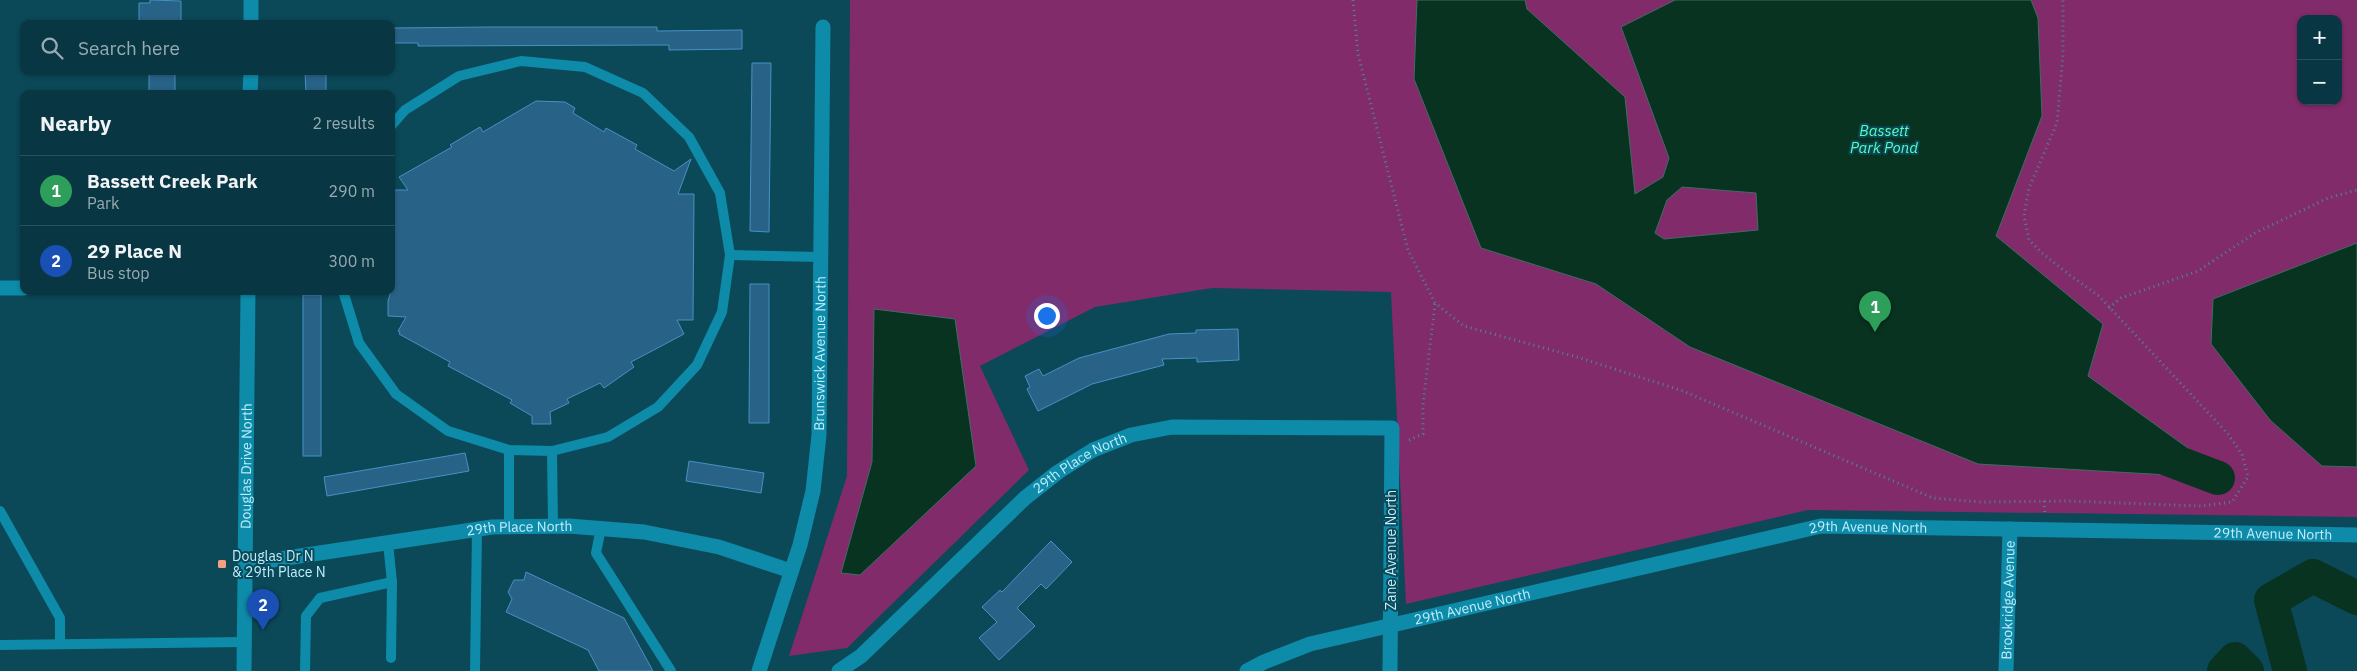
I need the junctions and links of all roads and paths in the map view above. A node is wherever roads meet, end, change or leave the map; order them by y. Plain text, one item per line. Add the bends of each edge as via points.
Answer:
1 (252, 0) edge
2 (1353, 0) edge
3 (2063, 0) edge
4 (251, 20) edge
5 (823, 27) dead end
6 (250, 75) edge
7 (250, 90) edge
8 (395, 121) edge
9 (2357, 190) edge
10 (730, 255) junction
11 (822, 257) junction
12 (0, 288) edge
13 (20, 288) edge
14 (248, 295) edge
15 (344, 295) edge
16 (1435, 303) junction
17 (2109, 308) junction
18 (1392, 428) joint
19 (1392, 447) junction
20 (509, 450) junction
21 (552, 451) junction
22 (0, 511) edge
23 (553, 526) junction
24 (509, 527) junction
25 (601, 528) junction
26 (476, 529) junction
27 (2010, 530) junction
28 (2357, 535) edge
29 (388, 543) junction
30 (246, 564) junction
31 (791, 572) junction
32 (392, 582) junction
33 (1391, 625) junction
34 (244, 642) junction
35 (60, 644) junction
36 (0, 645) edge
37 (391, 658) dead end
38 (764, 669) edge
39 (244, 671) edge
40 (305, 671) edge
41 (475, 671) edge
42 (671, 671) edge
43 (838, 671) edge
44 (1247, 671) edge
45 (1390, 671) edge
46 (2006, 671) edge

1 - 4 street
2 - 16 path via 1358,54 1408,250
3 - 17 path via 2063,54 2057,123 2029,188 2024,216 2029,240 2100,296
5 - 11 street, Brunswick Avenue North
6 - 7 street
8 - 10 lane via 405,110 459,76 521,61 585,67 643,94 689,137 720,192
9 - 17 path via 2328,198 2279,221 2198,271 2121,298
10 - 11 lane
10 - 21 lane via 722,312 697,365 658,407 617,432
11 - 31 street, Brunswick Avenue North via 818,436 813,491
12 - 13 street
14 - 30 street, Douglas Drive North
15 - 20 lane via 359,343 396,394 448,431
16 - 17 path via 1464,326 1683,391 1933,498 1980,502 2067,501 2201,506 2232,502 2248,477 2242,454 2228,434
16 - 19 path via 1423,405 1423,434
18 - 19 street, Zane Avenue North
18 - 43 street, 29th Place North via 1172,427 1131,436 1093,450 1025,498 861,656
19 - 33 street, Zane Avenue North
20 - 21 lane
20 - 24 lane
21 - 23 lane
22 - 35 lane via 60,618
23 - 24 street, 29th Place North
23 - 25 street, 29th Place North
24 - 26 street, 29th Place North
25 - 31 street, 29th Place North via 644,532 719,548
25 - 42 lane via 596,553
26 - 29 street, 29th Place North
26 - 41 lane
27 - 28 street, 29th Avenue North
27 - 33 street, 29th Avenue North via 1821,526
27 - 46 street, Brookridge Avenue
29 - 30 street, 29th Place North
29 - 32 lane
30 - 34 street, Douglas Drive North
31 - 38 street, Brunswick Avenue North
32 - 37 lane
32 - 40 lane via 320,598 306,616
33 - 44 street, 29th Avenue North via 1310,644
33 - 45 street, Zane Avenue North
34 - 35 lane
34 - 39 street, Douglas Drive North
35 - 36 lane

